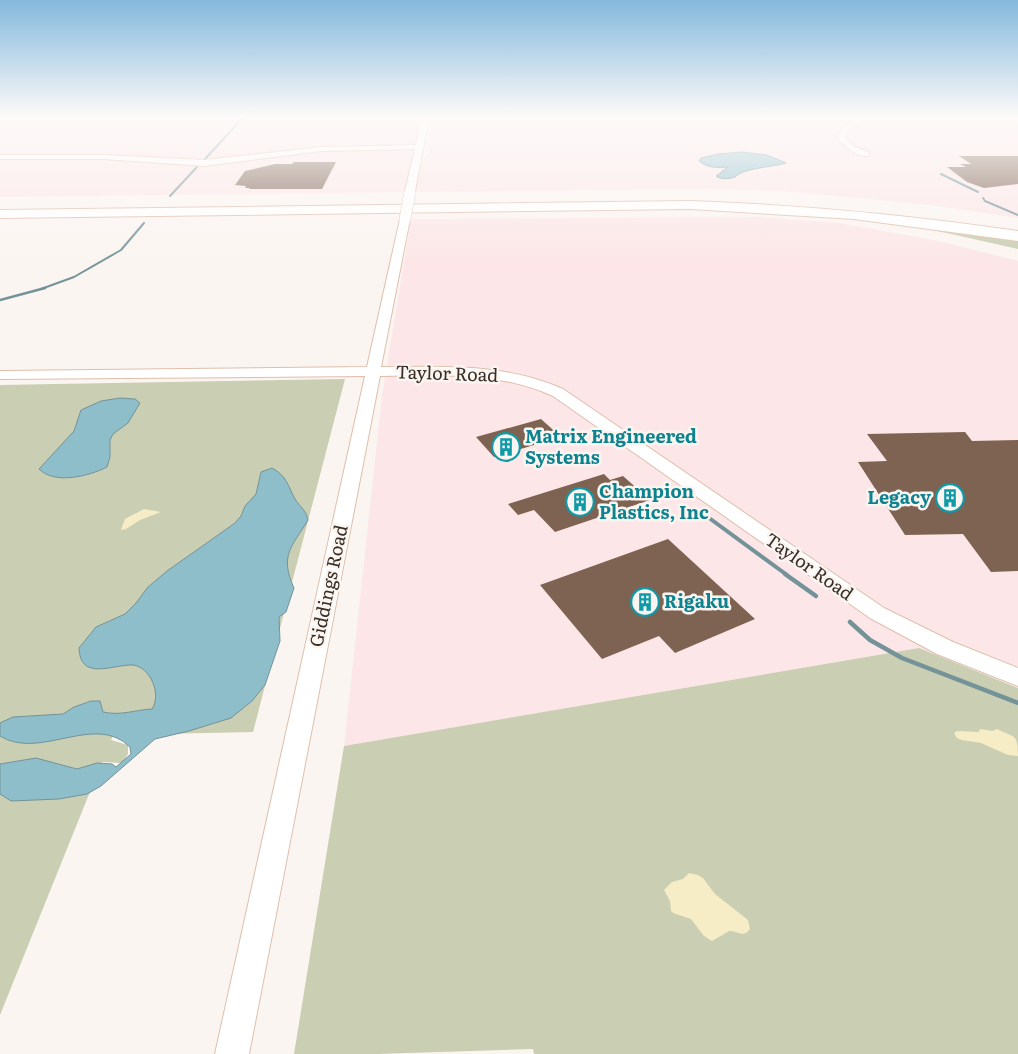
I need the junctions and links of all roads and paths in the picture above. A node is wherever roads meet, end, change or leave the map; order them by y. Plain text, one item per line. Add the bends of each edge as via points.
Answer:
1 (415, 167) edge
2 (0, 207) edge
3 (786, 209) junction
4 (0, 214) edge
5 (1018, 229) edge
6 (1018, 236) edge
7 (1018, 251) edge
8 (374, 372) junction
9 (0, 375) edge
10 (1018, 677) edge
11 (232, 1054) edge

1 - 8 street, Giddings Road, bridge
2 - 5 highway via 733,200 869,209
3 - 4 highway via 690,205
3 - 6 highway via 916,221
3 - 7 highway via 914,227
8 - 9 street, Taylor Road
8 - 10 street, Taylor Road via 488,373 522,379 554,391 877,613 939,645
8 - 11 street, Giddings Road

